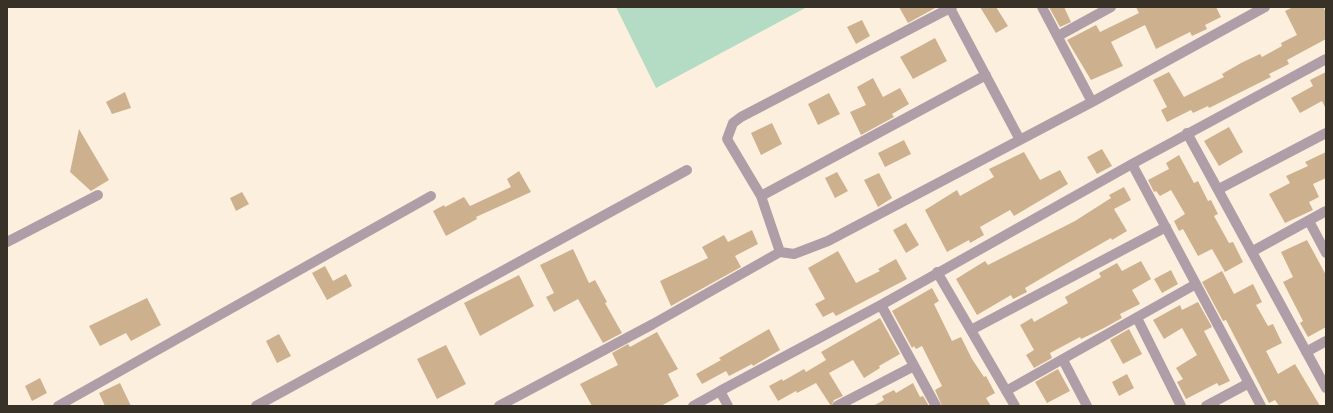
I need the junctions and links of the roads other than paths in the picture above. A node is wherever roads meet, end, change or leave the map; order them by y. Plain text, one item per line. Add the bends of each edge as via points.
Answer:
1 (951, 7) edge
2 (1042, 7) edge
3 (1111, 7) edge
4 (1265, 7) edge
5 (1058, 36) junction
6 (1326, 59) edge
7 (986, 75) junction
8 (1092, 102) junction
9 (1188, 133) junction
10 (1326, 133) edge
11 (1020, 140) junction
12 (1132, 164) junction
13 (687, 170) dead end
14 (1219, 189) junction
15 (98, 195) dead end
16 (431, 196) dead end
17 (761, 196) junction
18 (1326, 211) edge
19 (1309, 221) junction
20 (1166, 227) junction
21 (7, 242) edge
22 (1253, 251) junction
23 (780, 252) junction
24 (1326, 253) edge
25 (937, 272) junction
26 (1196, 284) junction
27 (881, 305) junction
28 (1137, 318) junction
29 (971, 330) junction
30 (1326, 341) edge
31 (1306, 352) junction
32 (1063, 360) junction
33 (914, 366) junction
34 (1249, 383) junction
35 (1326, 388) edge
36 (1006, 390) junction
37 (720, 391) junction
38 (58, 406) edge
39 (256, 406) edge
40 (499, 406) edge
41 (693, 406) edge
42 (728, 406) edge
43 (838, 406) edge
44 (936, 406) edge
45 (1015, 406) edge
46 (1087, 406) edge
47 (1181, 406) edge
48 (1206, 406) edge
49 (1262, 406) edge

1 - 7 street
1 - 17 street via 733,123 727,139
2 - 5 street
3 - 5 street
4 - 8 street
5 - 8 street
6 - 9 street
7 - 11 street
7 - 17 street
8 - 11 street
9 - 12 street
9 - 14 street
10 - 14 street
11 - 23 street via 828,241 794,254
12 - 20 street
12 - 25 street
13 - 39 street
14 - 22 street
15 - 21 street
16 - 38 street
17 - 23 street
18 - 19 street
19 - 22 street
19 - 24 street
20 - 26 street
20 - 29 street
22 - 31 street
23 - 40 street via 653,324
25 - 27 street
25 - 29 street
26 - 28 street
26 - 34 street
27 - 33 street
27 - 37 street
28 - 32 street
28 - 47 street
29 - 36 street
30 - 31 street
31 - 35 street
32 - 36 street
32 - 46 street
33 - 43 street
33 - 44 street
34 - 48 street
34 - 49 street
36 - 45 street
37 - 41 street
37 - 42 street

